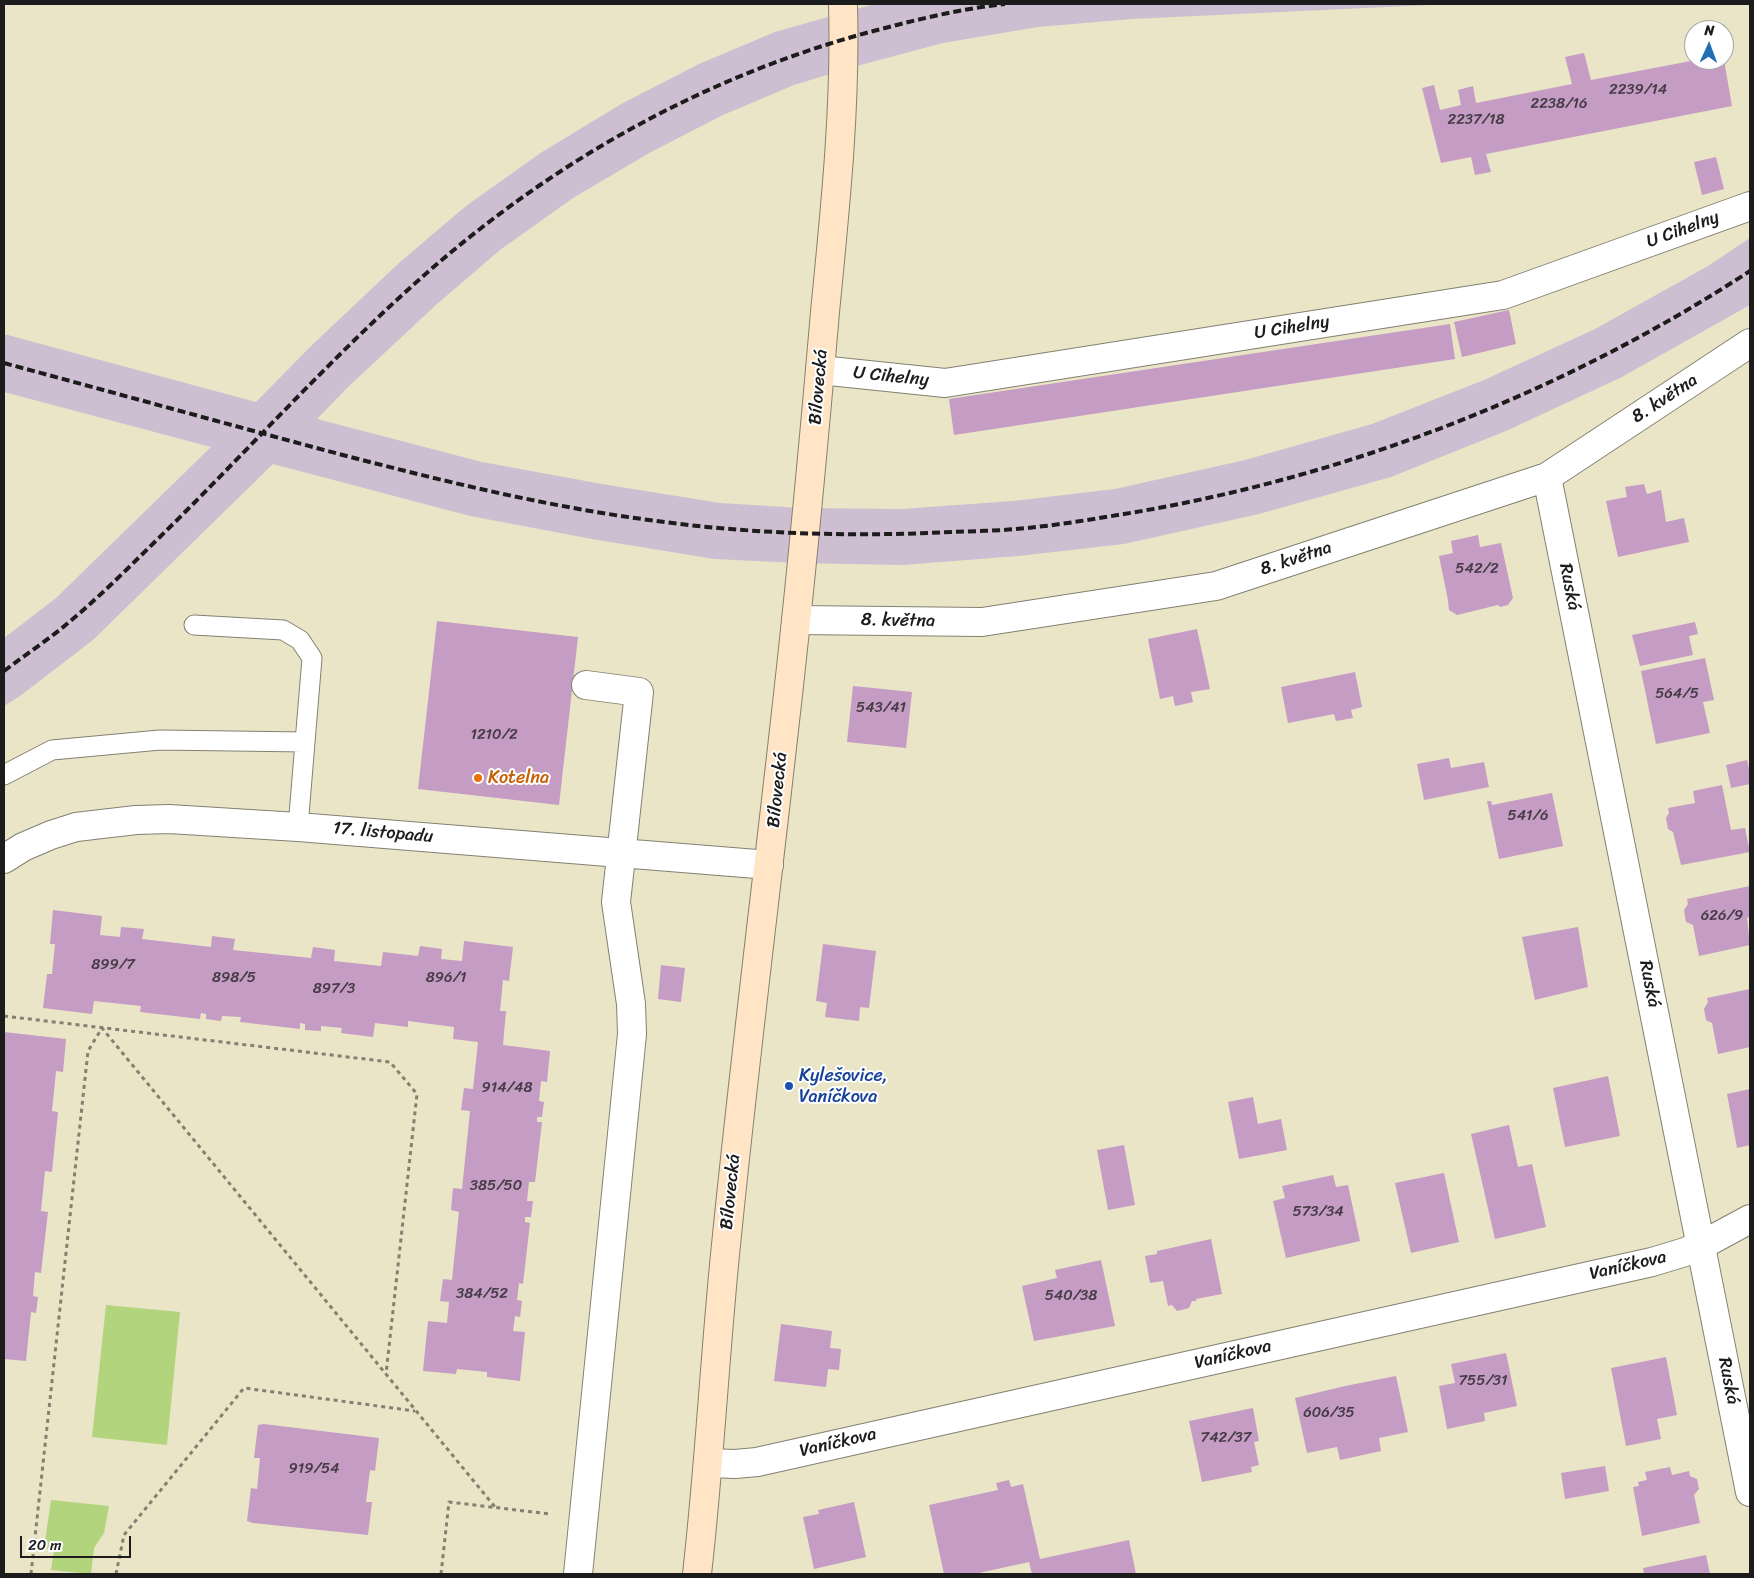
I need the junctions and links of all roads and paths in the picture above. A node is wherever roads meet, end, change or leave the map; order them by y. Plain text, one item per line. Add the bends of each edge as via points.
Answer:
1 (843, 4) edge
2 (1750, 206) edge
3 (1750, 343) edge
4 (820, 370) junction
5 (1547, 476) junction
6 (796, 620) junction
7 (194, 625) dead end
8 (586, 685) dead end
9 (305, 742) junction
10 (4, 775) edge
11 (298, 827) junction
12 (621, 852) junction
13 (4, 859) edge
14 (769, 865) junction
15 (4, 1016) edge
16 (102, 1028) junction
17 (1750, 1219) edge
18 (1702, 1245) junction
19 (386, 1374) junction
20 (416, 1411) junction
21 (708, 1464) junction
22 (1750, 1492) edge
23 (494, 1507) junction
24 (551, 1523) dead end
25 (30, 1574) edge
26 (116, 1574) edge
27 (441, 1574) edge
28 (578, 1574) edge
29 (697, 1574) edge

1 - 4 main road, Bílovecká via 841,133
2 - 4 street, U Cihelny via 1504,294 945,383
3 - 5 street, 8. května
4 - 6 main road, Bílovecká
5 - 6 street, 8. května via 1216,586 982,622
5 - 18 street, Ruská
6 - 14 main road, Bílovecká
7 - 9 lane via 282,630 300,640 312,658
8 - 12 street via 639,692
9 - 10 lane via 160,740 52,750
9 - 11 lane
11 - 12 street, 17. listopadu
11 - 13 street, 17. listopadu via 169,819 102,823 51,835
12 - 14 street, 17. listopadu
12 - 28 street via 616,902 631,1004 632,1034
14 - 21 main road, Bílovecká via 728,1222
15 - 16 path
16 - 19 path
16 - 19 path via 390,1062 417,1094
16 - 25 path via 88,1051
17 - 18 street, Vaníčkova
18 - 21 street, Vaníčkova via 1652,1262 757,1462
18 - 22 street, Ruská
19 - 20 path
20 - 23 path
20 - 26 path via 244,1388 124,1535
21 - 29 main road, Bílovecká
23 - 24 path via 552,1514
23 - 27 path via 449,1502

